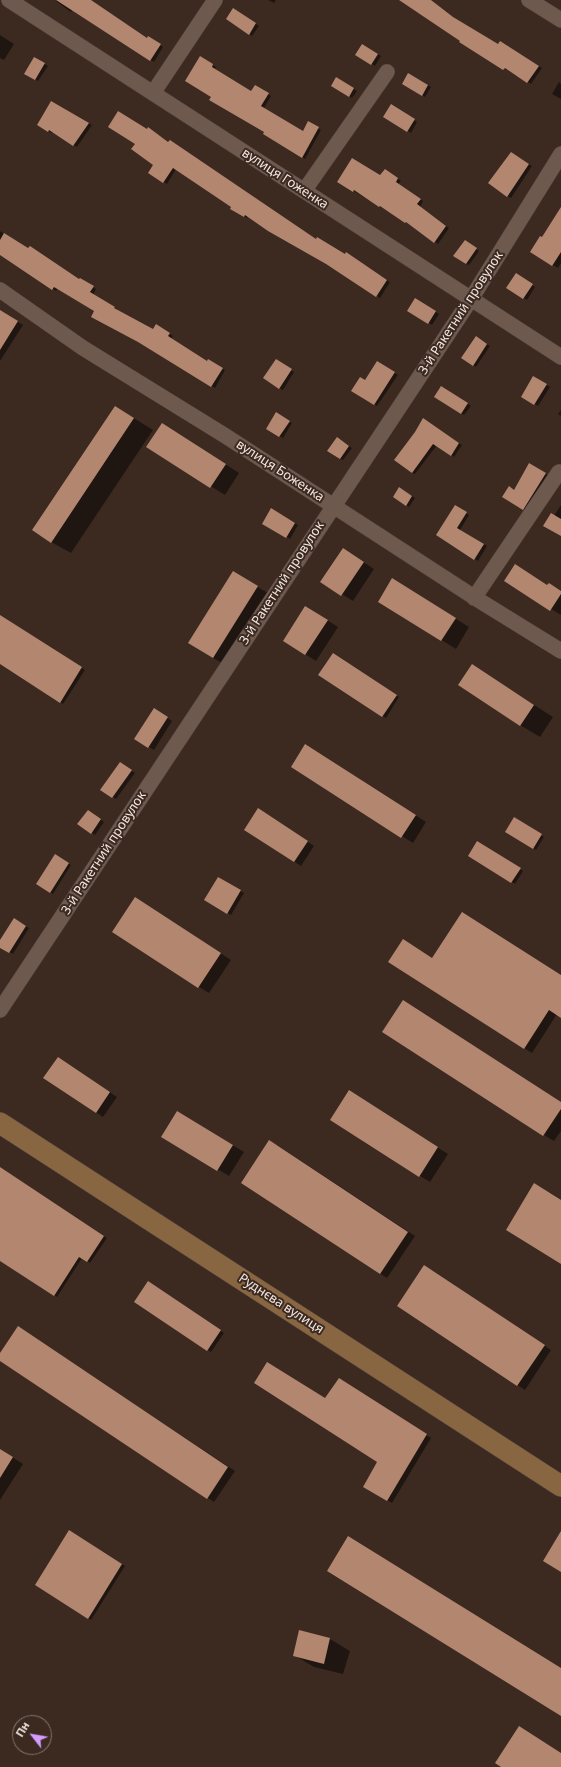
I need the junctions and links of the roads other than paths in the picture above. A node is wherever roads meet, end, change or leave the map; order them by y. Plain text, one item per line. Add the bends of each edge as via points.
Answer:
1 (9, 0) edge
2 (215, 0) edge
3 (530, 0) edge
4 (561, 20) edge
5 (387, 72) dead end
6 (153, 93) junction
7 (561, 154) edge
8 (304, 191) junction
9 (0, 290) edge
10 (471, 299) junction
11 (561, 358) edge
12 (559, 472) dead end
13 (333, 506) junction
14 (474, 598) junction
15 (561, 651) edge
16 (0, 1010) edge
17 (0, 1124) edge
18 (561, 1486) edge

1 - 6 street, вулиця Гоженка
2 - 6 street
3 - 4 street
5 - 8 street
6 - 8 street, вулиця Гоженка
7 - 10 street, 3-й Ракетний провулок
8 - 10 street, вулиця Гоженка
9 - 13 street, вулиця Боженка via 83,348
10 - 11 street, вулиця Гоженка
10 - 13 street, 3-й Ракетний провулок
12 - 14 street
13 - 14 street, вулиця Боженка
13 - 16 street, 3-й Ракетний провулок
14 - 15 street, вулиця Боженка
17 - 18 street, Руднєва вулиця

